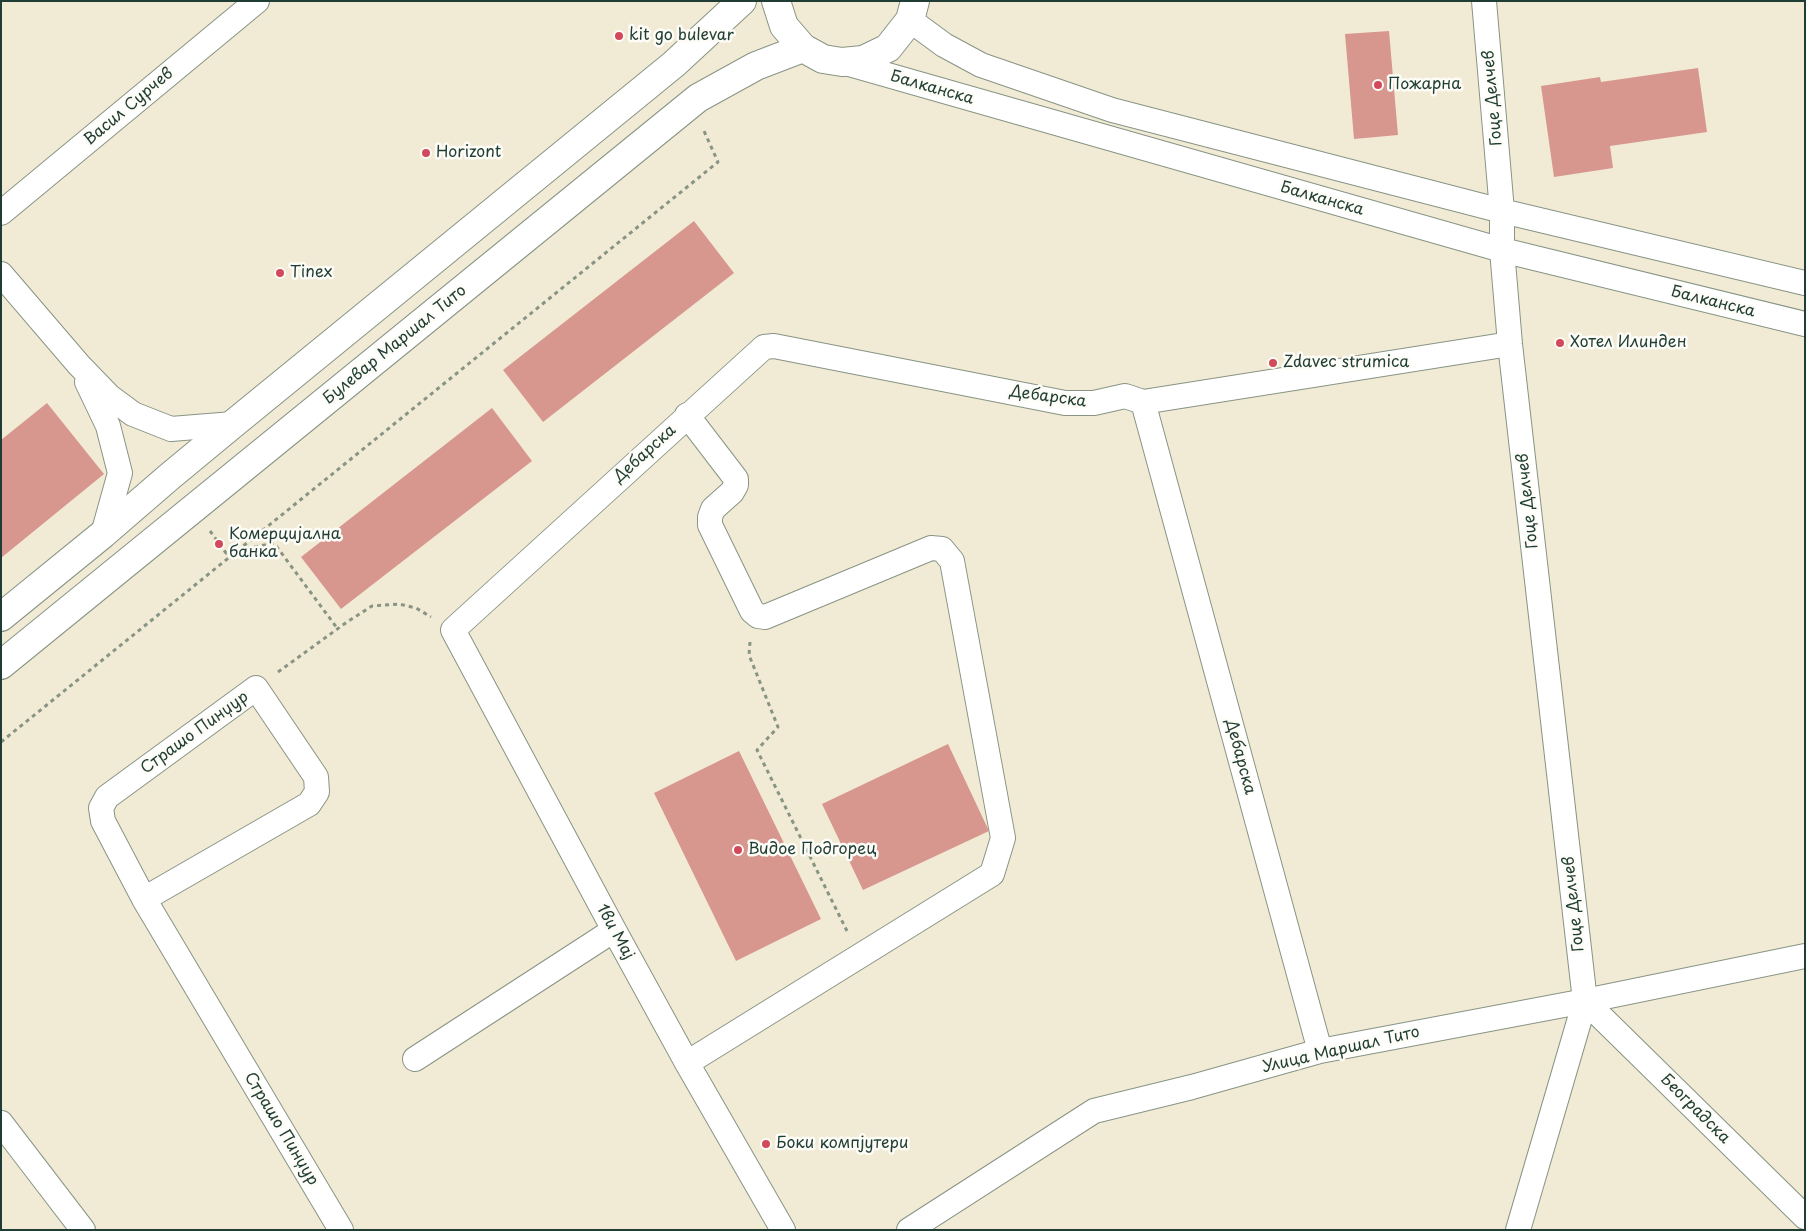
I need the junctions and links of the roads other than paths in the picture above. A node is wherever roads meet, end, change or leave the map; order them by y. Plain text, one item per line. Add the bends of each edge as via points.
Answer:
1 (257, 1) edge
2 (742, 1) edge
3 (776, 1) edge
4 (1484, 1) edge
5 (912, 11) edge
6 (802, 48) junction
7 (842, 62) junction
8 (1502, 211) junction
9 (1, 213) edge
10 (1502, 250) junction
11 (1, 274) edge
12 (1805, 282) edge
13 (1805, 324) edge
14 (1510, 344) junction
15 (79, 365) junction
16 (1143, 402) junction
17 (687, 415) junction
18 (233, 424) junction
19 (103, 534) junction
20 (1, 617) edge
21 (453, 630) joint
22 (1, 665) edge
23 (144, 899) junction
24 (614, 930) junction
25 (1805, 956) edge
26 (1584, 1001) junction
27 (1320, 1051) junction
28 (415, 1058) dead end
29 (687, 1063) junction
30 (1, 1123) edge
31 (1805, 1217) edge
32 (79, 1228) edge
33 (341, 1230) edge
34 (783, 1230) edge
35 (909, 1230) edge
36 (1518, 1230) edge

1 - 9 street, Васил Сурчев
2 - 18 main road via 674,64
3 - 6 main road via 784,26
4 - 8 street, Гоце Делчев
5 - 7 main road via 888,48 863,60
5 - 8 street, Балканска via 944,44 981,66 1112,110
6 - 7 main road via 823,59
6 - 22 main road, Булевар Маршал Тито via 756,66 698,98
7 - 10 street, Балканска
8 - 10 street, Гоце Делчев
8 - 12 street, Балканска
10 - 13 street, Балканска
10 - 14 street, Гоце Делчев
11 - 15 street
14 - 16 street
14 - 26 street, Гоце Делчев
15 - 18 street via 110,397 133,414 171,429
15 - 19 street via 108,426 120,473
16 - 17 street, Дебарска via 1125,396 1094,403 1066,403 764,346
16 - 27 street, Дебарска
17 - 21 street, Дебарска
17 - 29 street via 736,479 732,492 713,509 710,525 752,611 758,616 765,617 931,548 942,549 952,561 1002,838 992,874
18 - 19 main road
19 - 20 main road
21 - 24 street, 1ви Мај
23 - 23 street, Страшо Пинџур via 103,821 101,808 107,797 256,688 316,777 317,792 309,804
23 - 33 street, Страшо Пинџур
24 - 28 street
24 - 29 street, 1ви Мај
25 - 26 street, Улица Маршал Тито
26 - 27 street, Улица Маршал Тито
26 - 31 street, Београдска
26 - 36 street
27 - 35 street, Улица Маршал Тито via 1192,1087 1094,1110
29 - 34 street, 1ви Мај
30 - 32 street

